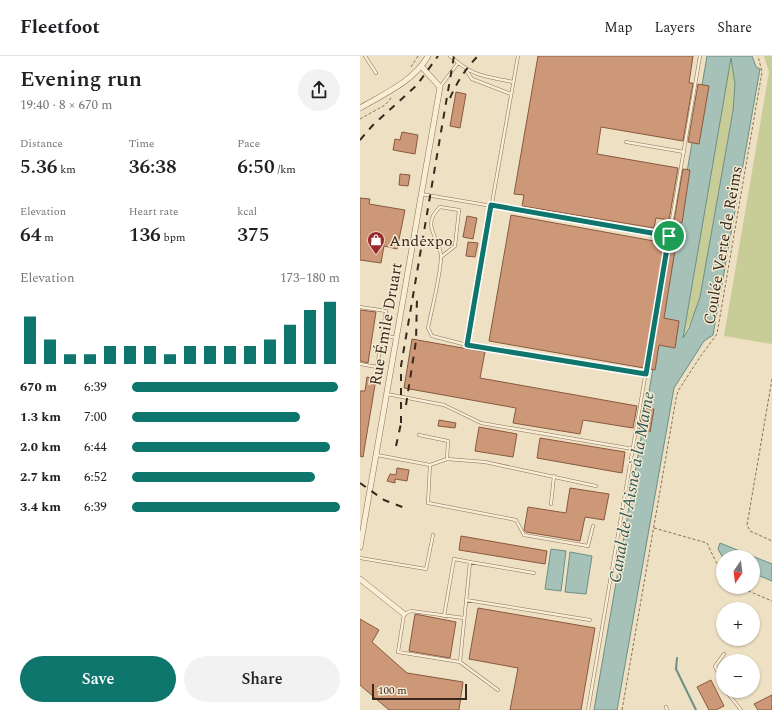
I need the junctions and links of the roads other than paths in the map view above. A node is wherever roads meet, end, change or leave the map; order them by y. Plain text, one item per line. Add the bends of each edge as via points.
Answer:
1 (365, 56) edge
2 (428, 56) edge
3 (450, 56) edge
4 (518, 56) edge
5 (700, 56) edge
6 (458, 63) junction
7 (422, 67) junction
8 (466, 70) junction
9 (376, 73) dead end
10 (513, 82) junction
11 (440, 87) junction
12 (511, 94) junction
13 (360, 108) edge
14 (626, 142) dead end
15 (684, 152) junction
16 (421, 194) junction
17 (491, 205) junction
18 (669, 236) junction
19 (441, 257) junction
20 (360, 307) edge
21 (383, 335) junction
22 (396, 338) junction
23 (467, 345) junction
24 (360, 364) edge
25 (646, 374) junction
26 (386, 394) junction
27 (419, 435) dead end
28 (633, 449) junction
29 (376, 454) junction
30 (447, 459) junction
31 (430, 464) junction
32 (554, 476) junction
33 (596, 486) dead end
34 (551, 504) dead end
35 (593, 526) dead end
36 (433, 535) dead end
37 (360, 547) edge
38 (360, 558) edge
39 (470, 562) junction
40 (534, 573) dead end
41 (360, 579) edge
42 (466, 600) junction
43 (404, 614) junction
44 (444, 616) junction
45 (464, 618) junction
46 (590, 620) dead end
47 (460, 662) junction
48 (498, 690) dead end
49 (731, 698) edge
50 (588, 710) edge
51 (740, 710) edge

1 - 9 lane
2 - 7 street
3 - 6 lane
4 - 10 lane
5 - 15 lane
6 - 8 lane
6 - 11 lane
7 - 11 street
7 - 13 street via 411,77
8 - 10 lane via 481,76
8 - 12 lane via 472,79
10 - 12 lane
11 - 16 street, Rue Émile Druart
12 - 17 lane
14 - 15 lane
15 - 18 lane
16 - 17 lane
16 - 22 street, Rue Émile Druart
17 - 18 lane
17 - 23 lane
18 - 25 lane
19 - 19 lane via 431,227 433,213 440,207 459,210 455,246
19 - 23 lane via 428,328 432,336
20 - 21 lane via 386,311
21 - 22 lane
21 - 24 lane via 377,367
22 - 26 street, Rue Émile Druart
23 - 25 lane
25 - 28 lane
26 - 28 lane via 444,405 481,423
26 - 29 street, Rue Émile Druart
27 - 30 lane via 448,441
28 - 50 lane
29 - 31 lane
29 - 37 street, Rue Émile Druart
30 - 31 lane
30 - 32 lane via 485,462
31 - 35 lane via 428,503 516,520 524,535 588,546
32 - 33 lane
32 - 34 lane
36 - 38 lane via 426,569
39 - 40 lane
39 - 42 lane
39 - 44 lane via 454,559
41 - 43 street
42 - 45 lane
42 - 46 lane
43 - 44 lane via 411,611
43 - 47 lane via 398,652
44 - 45 lane
45 - 47 lane
47 - 48 lane
49 - 51 lane

